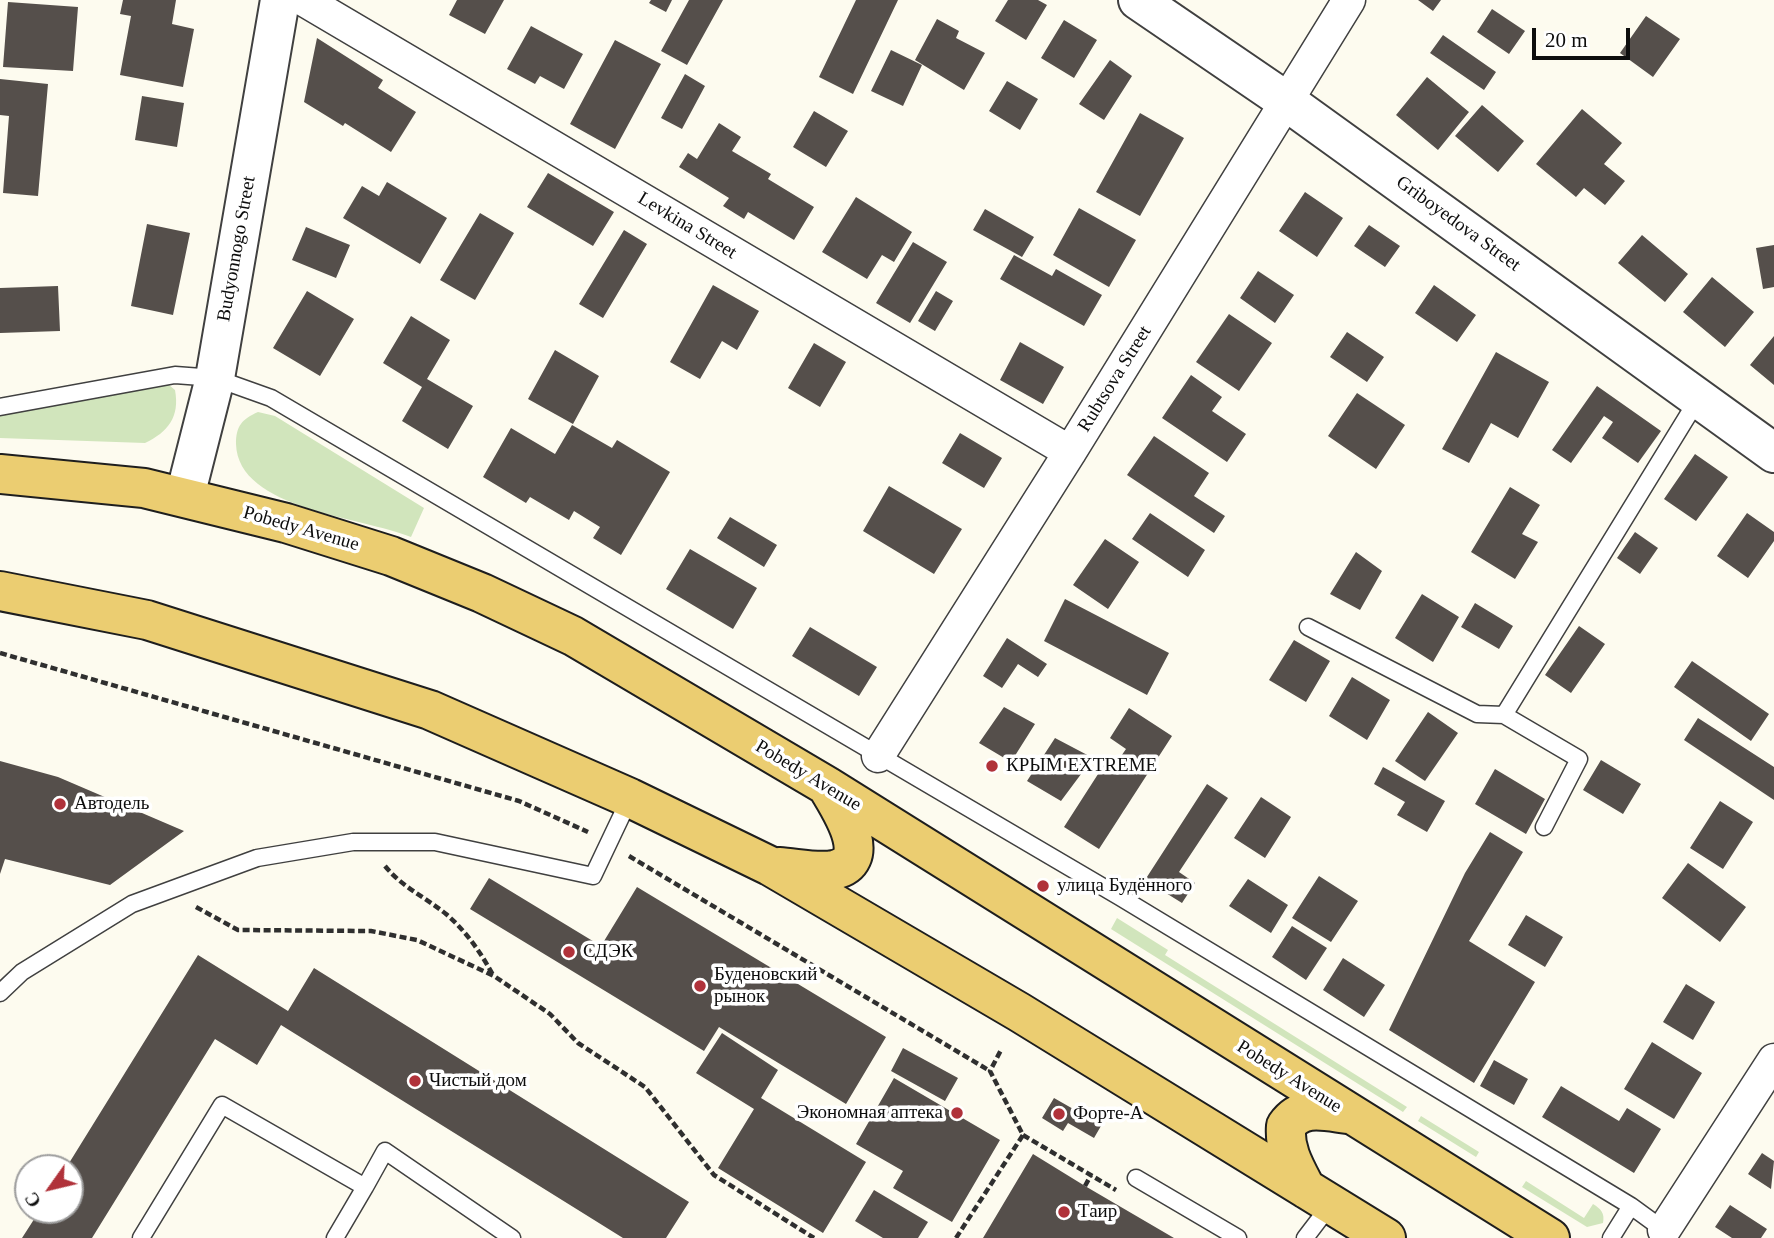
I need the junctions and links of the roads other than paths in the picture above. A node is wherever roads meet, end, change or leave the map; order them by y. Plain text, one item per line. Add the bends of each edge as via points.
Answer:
1 (280, 0) edge
2 (304, 0) edge
3 (1138, 0) edge
4 (1349, 0) edge
5 (1286, 101) junction
6 (215, 378) junction
7 (1698, 399) junction
8 (0, 407) edge
9 (1070, 453) junction
10 (1774, 453) edge
11 (0, 474) edge
12 (185, 496) junction
13 (0, 591) edge
14 (1308, 627) dead end
15 (1504, 715) junction
16 (878, 755) junction
17 (827, 786) junction
18 (630, 798) junction
19 (1544, 827) dead end
20 (770, 866) junction
21 (0, 993) edge
22 (1774, 1060) edge
23 (1349, 1115) junction
24 (1136, 1178) dead end
25 (365, 1187) junction
26 (1319, 1196) junction
27 (1630, 1206) junction
28 (1670, 1234) edge
29 (141, 1238) edge
30 (335, 1238) edge
31 (512, 1238) edge
32 (1238, 1238) edge
33 (1305, 1238) edge
34 (1386, 1238) edge
35 (1550, 1238) edge
36 (1611, 1238) edge

1 - 6 street, Budyonnogo Street
2 - 9 street, Levkina Street
3 - 5 street, Griboyedova Street
4 - 5 street, Rubtsova Street
5 - 7 street, Griboyedova Street
5 - 9 street, Rubtsova Street
6 - 8 lane via 175,375
6 - 12 street, Budyonnogo Street
6 - 16 lane via 271,398
7 - 10 street, Griboyedova Street
7 - 15 lane
9 - 16 street, Rubtsova Street
11 - 12 main road, Pobedy Avenue via 83,480
12 - 17 main road, Pobedy Avenue via 391,556 482,593 573,636
13 - 18 main road via 148,620 430,709
14 - 15 lane via 1477,715
15 - 19 lane via 1579,760
16 - 27 lane
17 - 20 main road via 847,819 855,844 850,859 835,870
17 - 23 main road, Pobedy Avenue
18 - 20 main road
18 - 21 lane via 593,876 435,842 364,841 257,858 132,904 22,972
20 - 26 main road
22 - 28 street
23 - 26 main road via 1301,1111 1286,1126 1291,1160
23 - 35 main road, Pobedy Avenue
24 - 32 lane
25 - 29 lane via 222,1105
25 - 30 lane
25 - 31 lane via 385,1151
26 - 33 lane
26 - 34 main road
27 - 28 lane
27 - 36 lane

